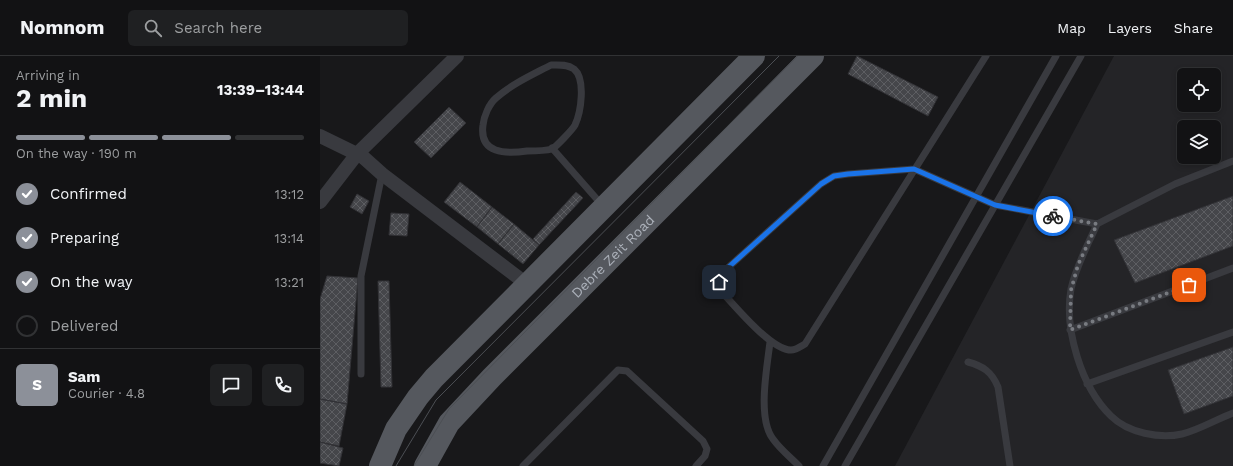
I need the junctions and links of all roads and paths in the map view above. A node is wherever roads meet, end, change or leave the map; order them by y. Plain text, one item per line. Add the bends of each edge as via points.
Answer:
1 (457, 56) edge
2 (754, 56) edge
3 (813, 56) edge
4 (986, 56) edge
5 (1056, 56) edge
6 (1081, 56) edge
7 (320, 136) edge
8 (552, 148) junction
9 (357, 154) junction
10 (1233, 161) edge
11 (914, 169) junction
12 (382, 174) junction
13 (975, 197) junction
14 (320, 202) edge
15 (995, 205) junction
16 (604, 208) junction
17 (1097, 224) junction
18 (1233, 268) edge
19 (528, 285) junction
20 (1070, 330) junction
21 (1233, 332) edge
22 (770, 342) junction
23 (968, 362) dead end
24 (361, 374) dead end
25 (1087, 384) junction
26 (1233, 413) edge
27 (380, 466) edge
28 (425, 466) edge
29 (523, 466) edge
30 (696, 466) edge
31 (799, 466) edge
32 (823, 466) edge
33 (845, 466) edge
34 (1010, 466) edge

1 - 9 street
2 - 16 main road
3 - 28 main road, Debre Zeit Road via 492,377 449,423
4 - 11 lane
5 - 13 lane
6 - 15 lane
7 - 9 street
8 - 8 lane via 509,154 495,150 485,143 482,132 484,117 495,99 518,82 550,65 563,65 575,70 580,79 580,110 575,126
8 - 16 lane
9 - 12 street
9 - 14 street
10 - 17 lane via 1175,184
11 - 13 lane
11 - 22 lane via 805,344 789,350
11 - 22 lane via 834,176 821,184 722,273 719,282 722,291
12 - 19 street
12 - 24 lane via 361,276
13 - 15 lane
13 - 32 lane
15 - 17 lane
15 - 33 lane
16 - 19 main road
17 - 20 lane via 1078,265 1071,290
18 - 20 lane
19 - 27 main road via 418,397 396,429
20 - 25 lane
21 - 25 lane
22 - 31 lane via 766,421 772,439
23 - 34 lane via 987,370 998,387
25 - 26 lane via 1111,416 1131,429 1157,435 1182,434
29 - 30 lane via 618,370 627,371 704,441 707,449 705,456

